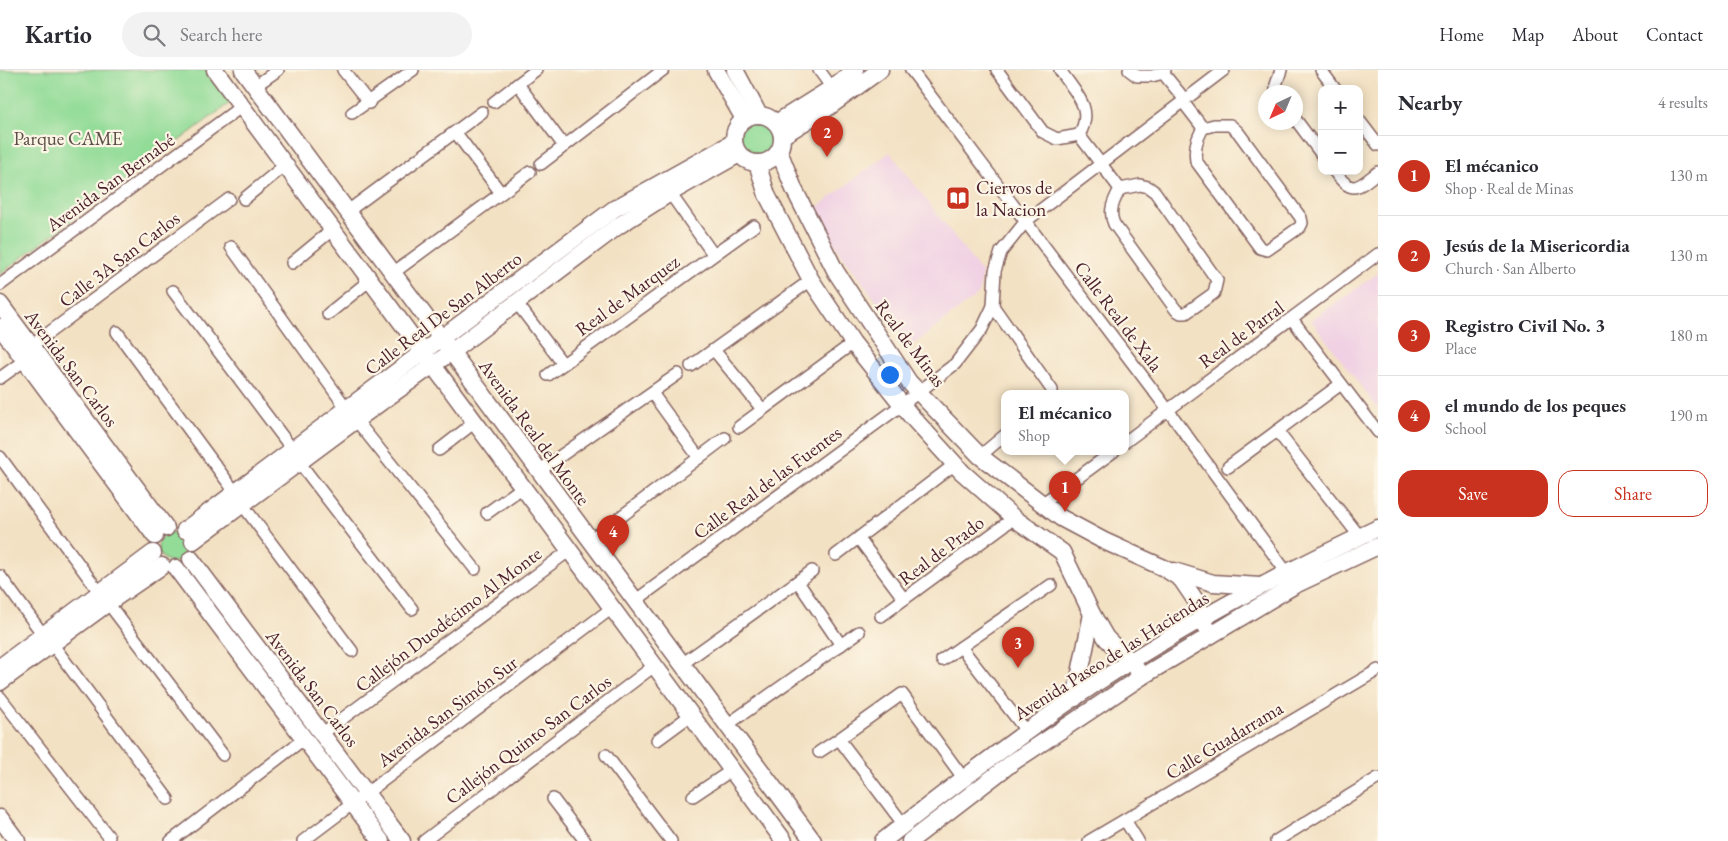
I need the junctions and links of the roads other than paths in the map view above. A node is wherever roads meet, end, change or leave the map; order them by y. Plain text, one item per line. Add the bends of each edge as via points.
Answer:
1 (215, 70) edge
2 (243, 70) edge
3 (278, 70) edge
4 (343, 70) edge
5 (413, 70) edge
6 (536, 70) edge
7 (663, 70) edge
8 (716, 70) edge
9 (735, 70) edge
10 (819, 70) edge
11 (855, 70) edge
12 (880, 70) edge
13 (912, 70) edge
14 (997, 70) edge
15 (1060, 70) edge
16 (1129, 70) edge
17 (1224, 70) edge
18 (1281, 70) edge
19 (1321, 70) edge
20 (1164, 71) edge
21 (518, 84) junction
22 (1276, 85) edge
23 (1332, 85) edge
24 (255, 86) junction
25 (832, 88) junction
26 (1184, 101) junction
27 (494, 102) dead end
28 (369, 103) junction
29 (242, 106) junction
30 (482, 112) dead end
31 (352, 113) dead end
32 (752, 117) junction
33 (1363, 125) edge
34 (1203, 128) junction
35 (1303, 129) edge
36 (456, 133) junction
37 (1079, 136) junction
38 (779, 137) junction
39 (1378, 145) edge
40 (564, 146) junction
41 (737, 148) junction
42 (1318, 150) edge
43 (757, 163) junction
44 (541, 164) dead end
45 (1101, 164) junction
46 (284, 166) junction
47 (530, 172) dead end
48 (1378, 172) edge
49 (1337, 175) edge
50 (1120, 189) junction
51 (501, 193) junction
52 (670, 193) junction
53 (229, 199) dead end
54 (244, 199) dead end
55 (348, 211) junction
56 (1026, 220) junction
57 (754, 226) dead end
58 (332, 230) junction
59 (231, 248) dead end
60 (714, 254) junction
61 (1378, 254) edge
62 (292, 263) dead end
63 (393, 273) junction
64 (370, 280) junction
65 (811, 280) junction
66 (0, 285) edge
67 (172, 291) dead end
68 (516, 302) junction
69 (0, 304) edge
70 (993, 306) junction
71 (328, 314) dead end
72 (1292, 319) junction
73 (0, 327) edge
74 (117, 332) dead end
75 (441, 338) junction
76 (853, 343) junction
77 (714, 350) junction
78 (451, 352) junction
79 (28, 353) junction
80 (428, 359) junction
81 (563, 364) junction
82 (691, 366) dead end
83 (678, 374) dead end
84 (548, 375) dead end
85 (0, 378) edge
86 (1341, 384) junction
87 (1052, 390) edge
88 (919, 391) junction
89 (652, 393) junction
90 (903, 404) junction
91 (762, 409) junction
92 (1168, 410) junction
93 (351, 414) junction
94 (475, 422) junction
95 (739, 427) dead end
96 (1277, 431) junction
97 (1378, 432) edge
98 (725, 438) dead end
99 (1001, 439) edge
100 (1129, 439) edge
101 (439, 450) dead end
102 (1109, 455) edge
103 (0, 456) edge
104 (295, 456) junction
105 (980, 456) junction
106 (699, 458) junction
107 (955, 464) junction
108 (1228, 467) dead end
109 (539, 471) junction
110 (523, 487) junction
111 (239, 498) junction
112 (1042, 504) junction
113 (487, 513) dead end
114 (1014, 518) junction
115 (1378, 528) edge
116 (160, 532) junction
117 (189, 536) junction
118 (1360, 537) junction
119 (859, 539) junction
120 (590, 540) junction
121 (1378, 546) edge
122 (570, 550) junction
123 (836, 555) dead end
124 (191, 559) junction
125 (164, 562) junction
126 (1164, 568) junction
127 (475, 569) dead end
128 (812, 572) dead end
129 (0, 576) edge
130 (1291, 579) junction
131 (798, 582) junction
132 (1051, 586) dead end
133 (1260, 586) junction
134 (104, 598) junction
135 (904, 600) junction
136 (635, 601) junction
137 (612, 608) junction
138 (412, 610) dead end
139 (1092, 614) junction
140 (881, 616) dead end
141 (1202, 619) junction
142 (859, 632) dead end
143 (1211, 635) junction
144 (48, 640) junction
145 (841, 645) junction
146 (961, 647) junction
147 (352, 650) dead end
148 (942, 660) dead end
149 (1132, 660) junction
150 (682, 664) junction
151 (654, 666) junction
152 (0, 667) edge
153 (1378, 670) edge
154 (1141, 677) junction
155 (0, 682) edge
156 (0, 697) edge
157 (1075, 698) junction
158 (691, 714) junction
159 (727, 725) junction
160 (1027, 732) junction
161 (322, 734) junction
162 (305, 738) junction
163 (839, 739) junction
164 (657, 740) dead end
165 (819, 752) dead end
166 (223, 754) dead end
167 (606, 755) dead end
168 (732, 770) junction
169 (1378, 778) edge
170 (964, 779) junction
171 (367, 793) junction
172 (693, 796) dead end
173 (168, 799) dead end
174 (553, 800) dead end
175 (353, 804) junction
176 (0, 818) edge
177 (1125, 820) junction
178 (904, 825) junction
179 (108, 837) dead end
180 (777, 838) edge
181 (17, 841) edge
182 (171, 841) edge
183 (302, 841) edge
184 (382, 841) edge
185 (402, 841) edge
186 (424, 841) edge
187 (585, 841) edge
188 (671, 841) edge
189 (812, 841) edge
190 (883, 841) edge
191 (910, 841) edge
192 (1089, 841) edge
193 (1138, 841) edge
194 (1276, 841) edge

1 - 29 street
2 - 24 street, Avenida Real del Monte
3 - 24 street
4 - 28 street
5 - 28 street
6 - 21 street
7 - 40 street
8 - 32 street
9 - 32 street
10 - 25 street
11 - 25 street
12 - 38 street via 826,109
13 - 56 street, Calle Real de Xala
14 - 37 street via 1044,132 1057,139
15 - 37 street via 1084,105 1085,125
16 - 20 street via 1137,76 1152,76
17 - 26 street
18 - 22 street
19 - 23 street
20 - 26 street
21 - 27 street
21 - 40 street
24 - 55 street, Avenida Real del Monte
25 - 38 street
26 - 34 street
26 - 45 street
28 - 31 street
29 - 46 street
29 - 66 street, Avenida San Bernabé
30 - 36 street
32 - 38 street via 765,116
32 - 41 street via 736,130
33 - 39 street
34 - 34 street via 1196,140 1196,160 1260,248 1267,250 1300,227 1301,218 1238,132 1230,126
35 - 42 street
36 - 51 street
36 - 55 street
37 - 45 street
38 - 43 street via 770,160
38 - 88 street, Real de Minas via 794,189 836,272 888,351
40 - 44 street
41 - 43 street via 750,162
41 - 52 street, Calle Real De San Alberto
41 - 75 street, Calle Real De San Alberto via 614,209
43 - 65 street via 767,196
45 - 50 street
45 - 56 street
46 - 54 street
46 - 58 street
47 - 51 street
48 - 49 street via 1351,188
50 - 50 street via 1112,206 1114,224 1176,310 1186,313 1214,293 1217,280 1155,192 1140,185
51 - 63 street
52 - 60 street
52 - 68 street, Calle Real De San Alberto via 618,226
53 - 79 street, Calle 3A San Carlos
55 - 63 street, Avenida Real del Monte
56 - 70 street via 1001,252 995,271
56 - 92 street, Calle Real de Xala
57 - 60 street, Real de Marquez
58 - 62 street
58 - 64 street
59 - 93 street
60 - 81 street, Real de Marquez
61 - 72 street, Real de Parral
63 - 75 street, Avenida Real del Monte
64 - 71 street
64 - 80 street
65 - 76 street
65 - 77 street
67 - 104 street
68 - 78 street, Calle Real De San Alberto
68 - 81 street
69 - 79 street, Avenida San Carlos
70 - 87 street
70 - 88 street, Calle Real de las Fuentes via 982,329 955,364
72 - 86 street
72 - 92 street, Real de Parral
73 - 79 street, Avenida San Carlos
74 - 111 street
75 - 78 street, Avenida Real del Monte
75 - 80 street, Calle Real De San Alberto
76 - 90 street
76 - 91 street
77 - 82 street
77 - 91 street
78 - 80 street, Calle Real De San Alberto
78 - 109 street, Avenida Real del Monte
79 - 85 street, Calle 3A San Carlos
79 - 116 street, Avenida San Carlos
80 - 93 street, Calle Real De San Alberto
80 - 94 street
81 - 84 street, Real de Marquez
83 - 89 street
86 - 96 street
86 - 97 street
88 - 90 street, Calle Real de las Fuentes
88 - 105 street, Real de Minas
89 - 106 street
89 - 109 street
90 - 107 street
90 - 136 street, Calle Real de las Fuentes
91 - 95 street
92 - 100 street, Real de Parral
92 - 130 street, Calle Real de Xala
93 - 104 street, Calle Real De San Alberto
93 - 127 street
94 - 101 street
94 - 110 street
96 - 108 street
96 - 118 street
98 - 106 street
99 - 105 street
102 - 112 street
103 - 134 street
104 - 111 street, Calle Real De San Alberto
104 - 138 street
105 - 112 street, Real de Minas
106 - 120 street
107 - 114 street
107 - 119 street
109 - 120 street, Avenida Real del Monte
110 - 113 street
110 - 122 street
111 - 117 street, Calle Real De San Alberto
111 - 147 street
112 - 126 street, Real de Minas via 1104,541
114 - 135 street, Real de Prado
114 - 139 street via 1062,552
115 - 118 street, Avenida Paseo de las Haciendas
116 - 117 street via 179,527
116 - 125 street via 152,547
117 - 124 street via 193,553
118 - 130 street, Avenida Paseo de las Haciendas
119 - 123 street
119 - 135 street, Real de Prado
120 - 136 street, Avenida Real del Monte
121 - 130 street, Avenida Paseo de las Haciendas
122 - 137 street
122 - 161 street, Callejón Duodécimo Al Monte
124 - 125 street via 187,564
124 - 161 street, Avenida San Carlos
125 - 134 street
125 - 162 street, Avenida San Carlos
126 - 133 street via 1213,583
126 - 141 street, Real de Minas via 1181,579 1196,601
128 - 131 street
129 - 144 street
130 - 133 street, Avenida Paseo de las Haciendas
130 - 143 street, Avenida Paseo de las Haciendas
131 - 145 street
131 - 150 street
132 - 146 street
133 - 141 street, Avenida Paseo de las Haciendas
134 - 144 street
134 - 166 street
135 - 140 street
136 - 150 street, Avenida Real del Monte
137 - 151 street
137 - 171 street, Avenida San Simón Sur
139 - 149 street via 1106,638
139 - 157 street
141 - 143 street, Real de Minas
141 - 149 street, Avenida Paseo de las Haciendas
142 - 145 street
143 - 154 street, Avenida Paseo de las Haciendas
144 - 152 street
144 - 155 street
144 - 173 street
145 - 159 street
146 - 148 street
146 - 160 street
149 - 154 street
149 - 157 street, Avenida Paseo de las Haciendas
150 - 159 street, Avenida Real del Monte
151 - 158 street
151 - 186 street, Callejón Quinto San Carlos
153 - 177 street, Calle Guadarrama
154 - 191 street, Avenida Paseo de las Haciendas via 1012,762
156 - 179 street
157 - 160 street, Avenida Paseo de las Haciendas
158 - 164 street
158 - 168 street
159 - 189 street, Avenida Real del Monte
160 - 170 street, Avenida Paseo de las Haciendas
161 - 171 street, Avenida San Carlos
162 - 175 street, Avenida San Carlos
162 - 182 street
163 - 165 street
163 - 170 street via 906,690
163 - 178 street
167 - 188 street
168 - 172 street
168 - 180 street
169 - 194 street
170 - 178 street, Avenida Paseo de las Haciendas
171 - 175 street, Avenida San Simón Sur
171 - 185 street, Avenida San Carlos
174 - 187 street
175 - 183 street, Avenida San Simón Sur
175 - 184 street, Avenida San Carlos
176 - 181 street
177 - 192 street, Calle Guadarrama
177 - 193 street
178 - 190 street, Avenida Paseo de las Haciendas

